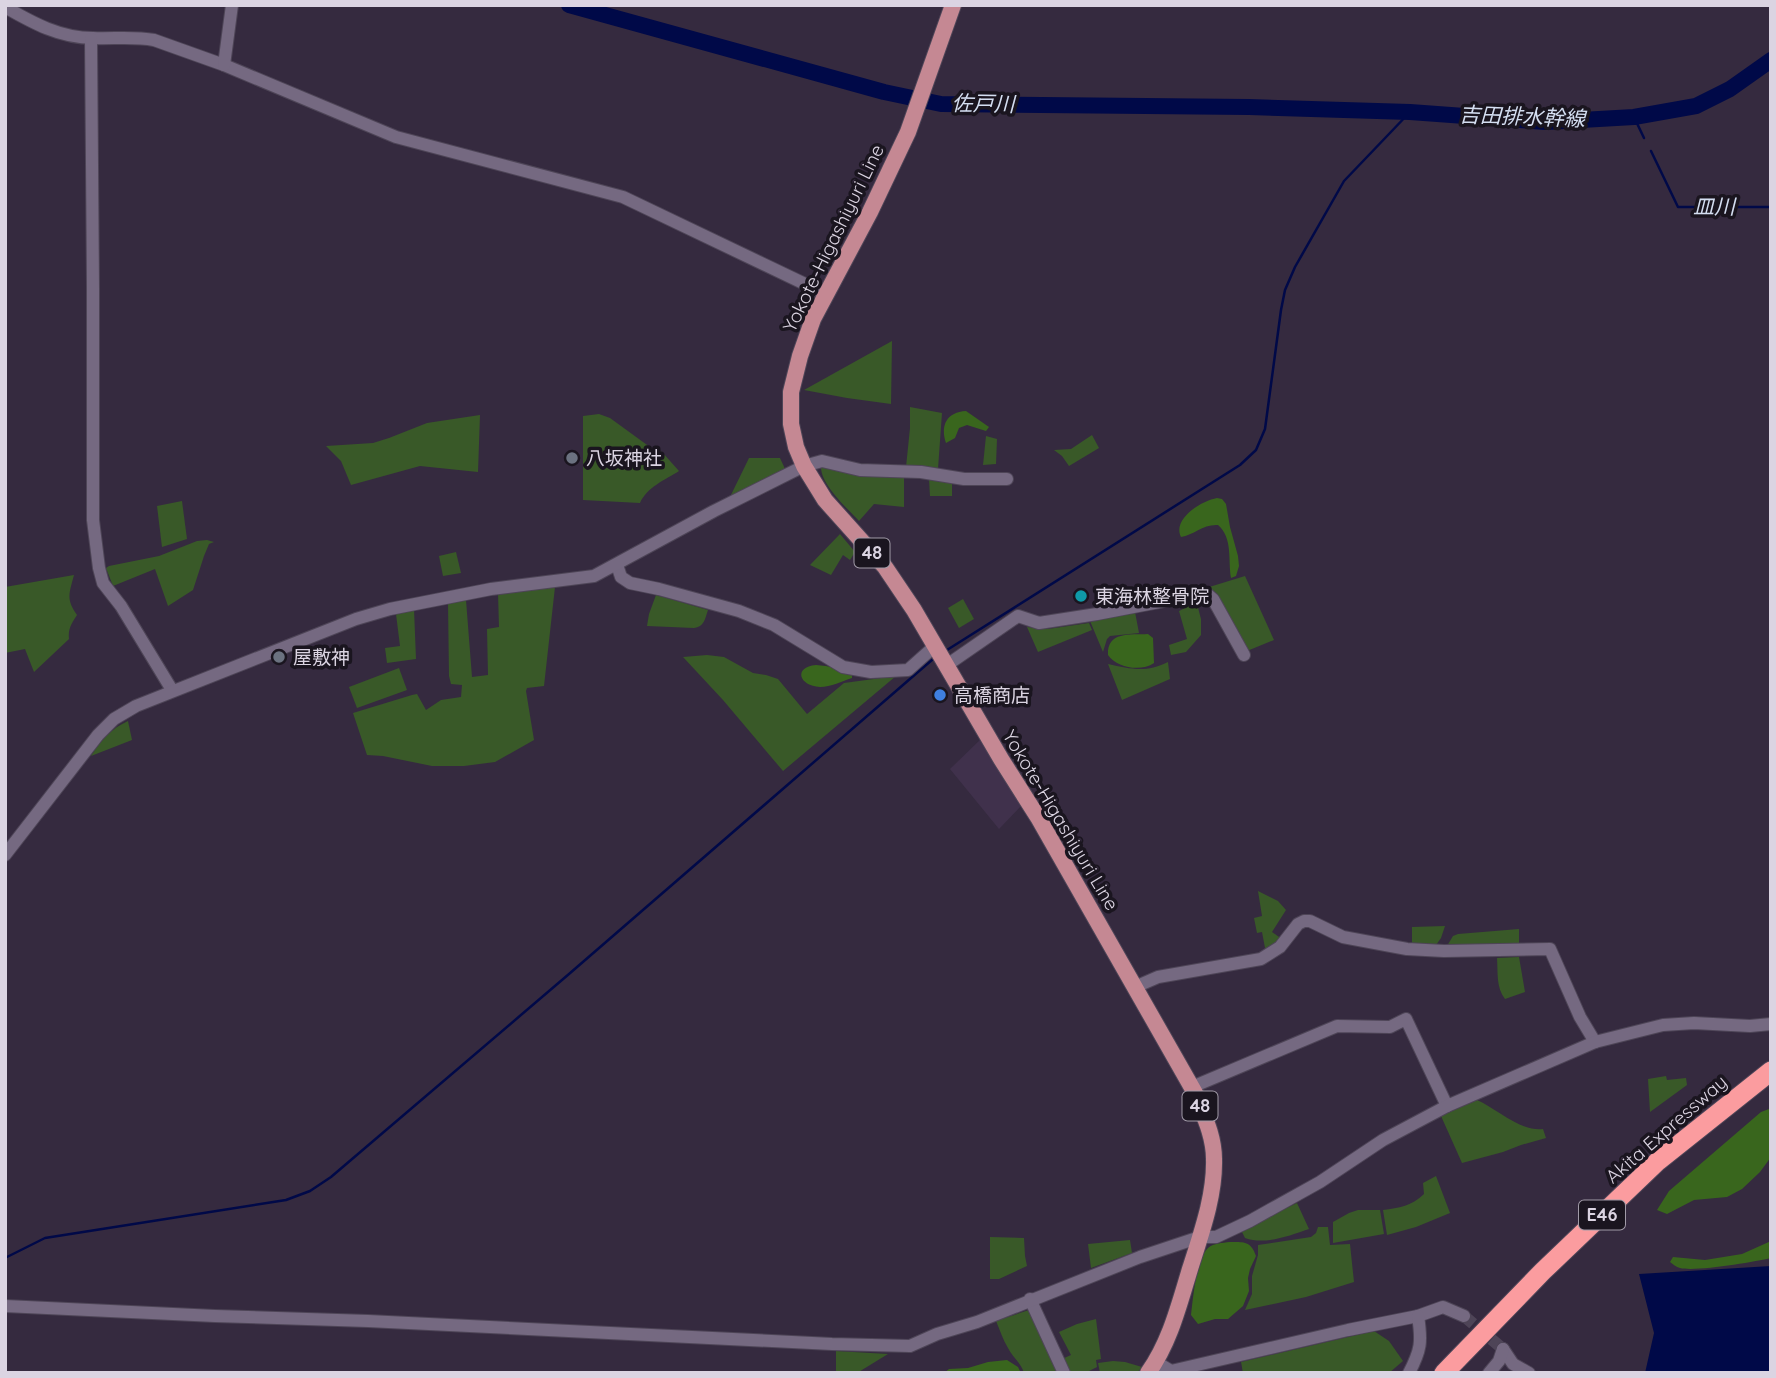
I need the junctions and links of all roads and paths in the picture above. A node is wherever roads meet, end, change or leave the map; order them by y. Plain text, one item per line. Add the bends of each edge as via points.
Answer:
1 (232, 5) edge
2 (953, 5) edge
3 (5, 7) edge
4 (90, 38) junction
5 (224, 65) junction
6 (826, 294) junction
7 (804, 466) junction
8 (1007, 479) dead end
9 (617, 565) junction
10 (936, 645) junction
11 (1244, 655) dead end
12 (947, 665) junction
13 (172, 690) junction
14 (5, 855) edge
15 (1135, 987) junction
16 (1771, 1024) edge
17 (1595, 1042) junction
18 (1771, 1071) edge
19 (1192, 1087) junction
20 (1771, 1087) edge
21 (1447, 1106) junction
22 (1200, 1237) junction
23 (1030, 1299) junction
24 (5, 1306) edge
25 (1465, 1315) tunnel mouth
26 (1418, 1316) junction
27 (1510, 1359) junction
28 (1152, 1367) edge
29 (1064, 1373) edge
30 (1409, 1373) edge
31 (1444, 1373) edge
32 (1462, 1373) edge
33 (1489, 1373) edge
34 (1504, 1373) edge
35 (1529, 1373) edge

1 - 5 street
2 - 6 main road, Yokote-Higashiyuri Line / 48 via 908,132
3 - 4 street via 58,34
4 - 5 street via 142,37
4 - 13 street via 93,520 99,568 103,583
5 - 6 street via 396,137 624,197
6 - 7 main road, Yokote-Higashiyuri Line / 48 via 804,344 791,392 791,424
7 - 8 street via 822,461 860,470
7 - 9 street
7 - 10 main road, Yokote-Higashiyuri Line / 48 via 825,500 885,567
9 - 10 street via 621,577 630,583 774,625 843,667 871,672 908,670
9 - 13 street via 594,576 491,589 390,609
10 - 12 main road, Yokote-Higashiyuri Line / 48
11 - 12 street via 1206,593 1039,623 1018,616
12 - 15 main road, Yokote-Higashiyuri Line / 48
13 - 14 street via 114,719
15 - 17 street via 1158,977 1261,959 1280,947 1298,924 1310,921 1343,937 1406,949 1550,950
15 - 19 main road, Yokote-Higashiyuri Line / 48
16 - 17 street via 1663,1025
17 - 21 street
18 - 31 highway, Akita Expressway / E46 via 1658,1161
19 - 21 street via 1336,1026 1390,1027 1406,1019
19 - 22 main road, Yokote-Higashiyuri Line / 48 via 1213,1138 1213,1183
20 - 32 highway, Akita Expressway / E46 via 1667,1171
21 - 22 street via 1250,1221 1216,1237
22 - 23 street
22 - 28 main road, Yokote-Higashiyuri Line / 48 via 1170,1333
23 - 24 street via 910,1346
23 - 29 street
25 - 26 street via 1443,1307
26 - 28 street via 1171,1371
26 - 30 street via 1421,1339
27 - 33 street via 1503,1349
27 - 34 street
27 - 35 street

